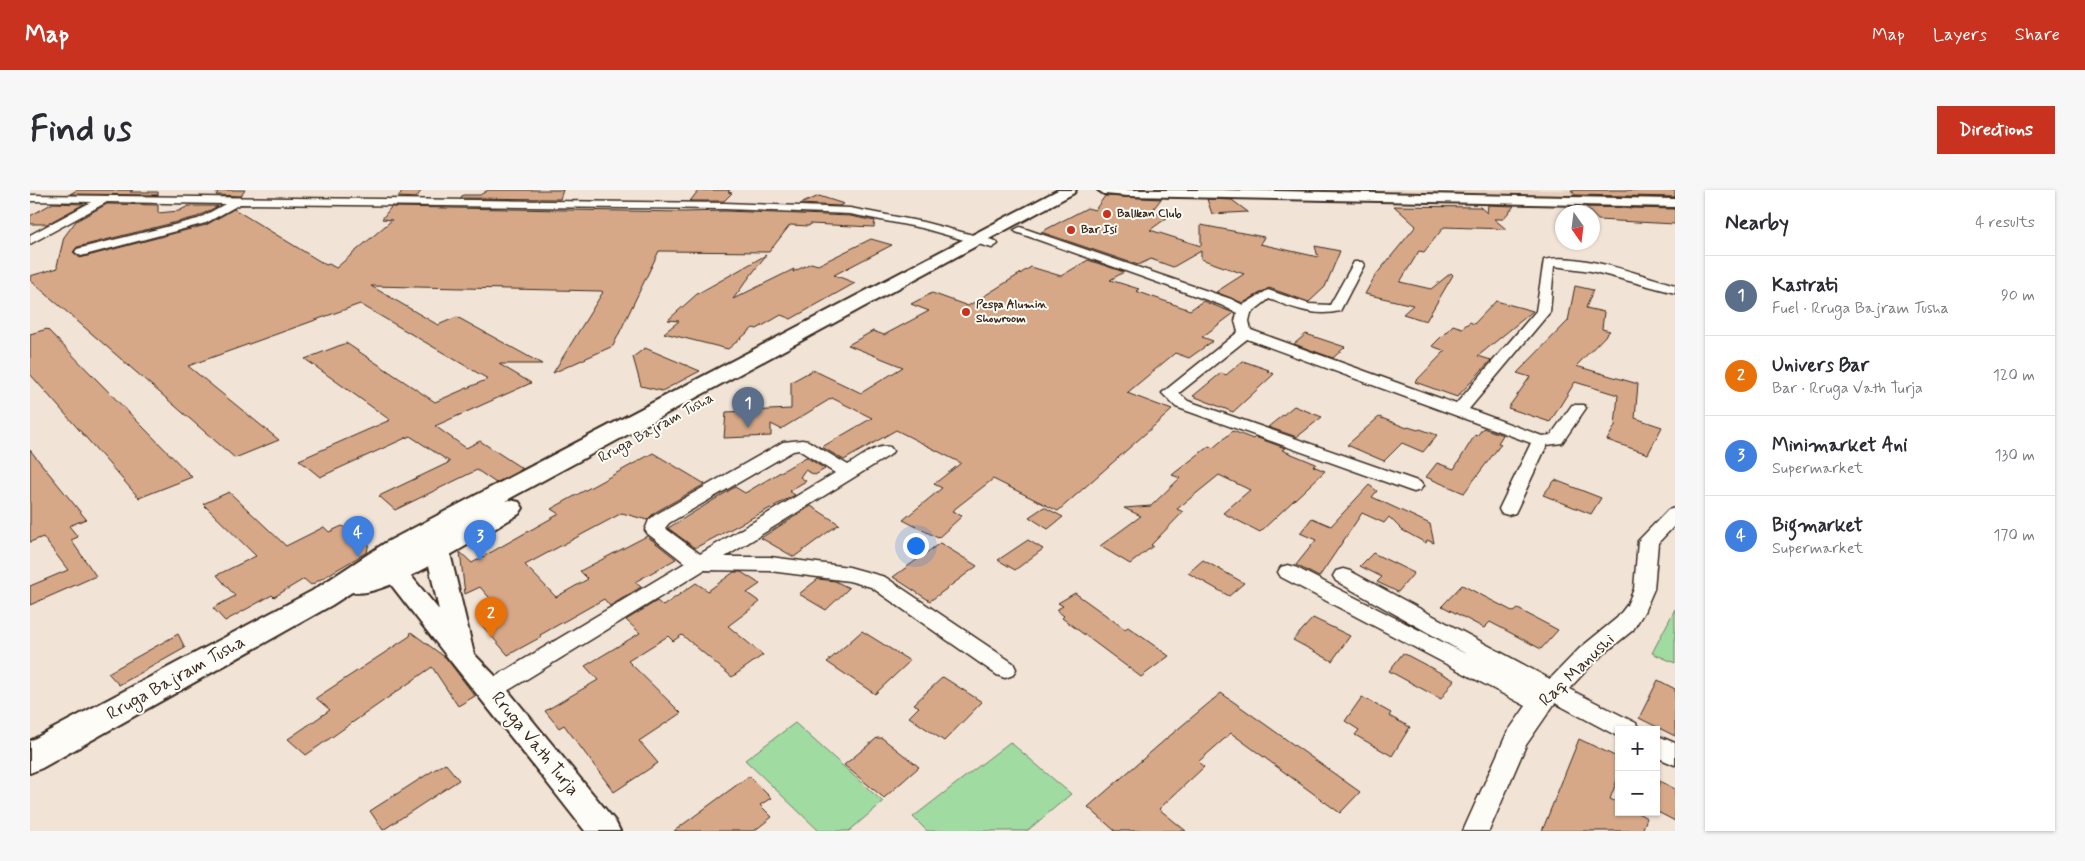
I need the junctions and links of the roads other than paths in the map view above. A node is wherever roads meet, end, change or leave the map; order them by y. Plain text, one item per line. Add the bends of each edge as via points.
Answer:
1 (70, 190) edge
2 (431, 190) edge
3 (573, 190) edge
4 (1069, 190) edge
5 (1090, 190) edge
6 (1104, 190) edge
7 (30, 198) edge
8 (56, 198) junction
9 (104, 199) junction
10 (239, 200) junction
11 (429, 203) junction
12 (1675, 203) edge
13 (569, 204) junction
14 (1020, 230) junction
15 (30, 240) edge
16 (984, 241) junction
17 (82, 252) dead end
18 (1358, 264) dead end
19 (1675, 289) edge
20 (1244, 311) junction
21 (1245, 333) junction
22 (1578, 408) dead end
23 (1460, 410) junction
24 (1540, 441) junction
25 (884, 450) dead end
26 (848, 473) junction
27 (1414, 486) dead end
28 (1508, 509) dead end
29 (1675, 514) edge
30 (429, 542) junction
31 (395, 560) junction
32 (700, 563) junction
33 (1288, 572) dead end
34 (1343, 576) dead end
35 (464, 660) junction
36 (1005, 669) dead end
37 (491, 690) junction
38 (1547, 697) junction
39 (1617, 726) edge
40 (1660, 747) edge
41 (1675, 755) edge
42 (30, 758) edge
43 (604, 831) edge
44 (1476, 831) edge

1 - 8 street
2 - 11 street
3 - 13 street
4 - 16 main road, Rruga Bajram Tusha
5 - 14 main road, Rruga Bajram Tusha
6 - 12 street
7 - 8 street
8 - 9 street
9 - 10 street
9 - 15 street
10 - 11 street
10 - 17 street via 202,220
11 - 13 street
13 - 16 street via 850,211
14 - 16 main road, Rruga Bajram Tusha
14 - 20 street
16 - 30 main road, Rruga Bajram Tusha
18 - 20 street via 1335,308 1308,307 1268,294
19 - 23 street via 1580,265 1557,261 1548,263 1543,312
20 - 21 street
21 - 23 street
21 - 27 street via 1170,393 1182,404
22 - 24 street via 1556,440
23 - 24 street
24 - 28 street
25 - 26 street
26 - 32 street
26 - 32 street via 795,444 656,524 656,530
29 - 38 street, Raq Manushi via 1648,541 1644,589 1637,608 1625,624 1587,655
30 - 31 main road, Rruga Bajram Tusha
30 - 35 street, Rruga Vath Turja
31 - 35 street, Rruga Vath Turja
31 - 42 main road, Rruga Bajram Tusha
32 - 36 street via 770,564 849,574 878,582
32 - 37 street
33 - 38 street
34 - 38 street
35 - 37 street, Rruga Vath Turja
37 - 43 street, Rruga Vath Turja
38 - 39 street
38 - 44 street, Raq Manushi via 1516,740
40 - 41 street

